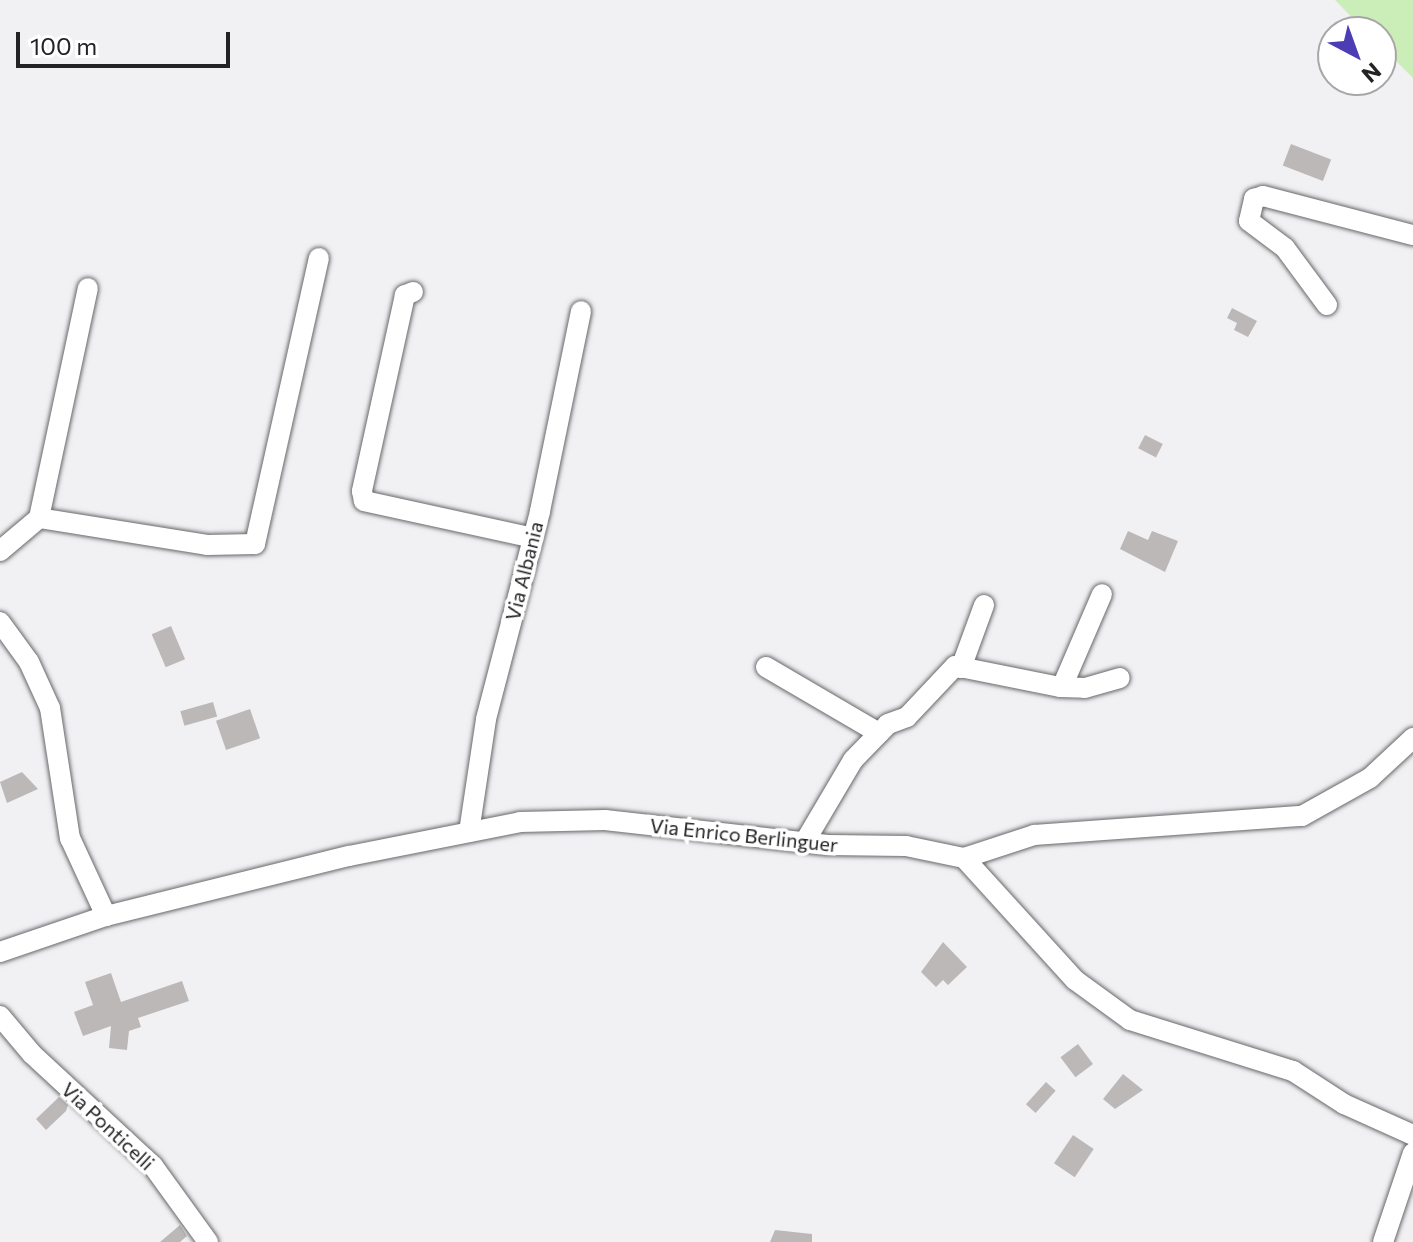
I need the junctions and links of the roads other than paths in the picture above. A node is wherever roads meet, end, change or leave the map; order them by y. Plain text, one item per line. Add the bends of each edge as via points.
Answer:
1 (1413, 235) edge
2 (319, 258) dead end
3 (88, 288) dead end
4 (413, 292) dead end
5 (1327, 305) dead end
6 (581, 311) dead end
7 (39, 518) junction
8 (533, 538) junction
9 (0, 551) edge
10 (1102, 594) dead end
11 (984, 605) dead end
12 (0, 622) edge
13 (766, 667) dead end
14 (961, 668) junction
15 (1120, 678) dead end
16 (1062, 687) junction
17 (879, 733) junction
18 (1413, 738) edge
19 (469, 832) junction
20 (804, 843) junction
21 (964, 858) junction
22 (106, 916) junction
23 (0, 952) edge
24 (0, 1016) edge
25 (1413, 1135) edge
26 (1413, 1153) edge
27 (208, 1242) edge
28 (1383, 1242) edge

1 - 5 street via 1263,196 1254,199 1249,221 1285,248
2 - 7 street via 255,544 207,545
3 - 7 street
4 - 8 street via 405,295 364,501
6 - 8 street, Via Albania
7 - 9 street
8 - 19 street, Via Albania via 486,719
10 - 16 street
11 - 14 street
12 - 22 street via 29,662 50,708 70,838
13 - 17 street
14 - 16 street
14 - 17 street via 955,666 907,717
15 - 16 street via 1085,688
17 - 20 street via 853,760
18 - 21 street via 1370,778 1302,816 1034,835
19 - 20 street, Via Enrico Berlinguer via 520,822 605,820
19 - 22 street, Via Enrico Berlinguer
20 - 21 street, Via Enrico Berlinguer via 906,846
21 - 25 street via 1075,980 1130,1020 1293,1071 1344,1104
22 - 23 street, Via Enrico Berlinguer
24 - 27 street, Via Ponticelli via 32,1054 153,1166
26 - 28 street

